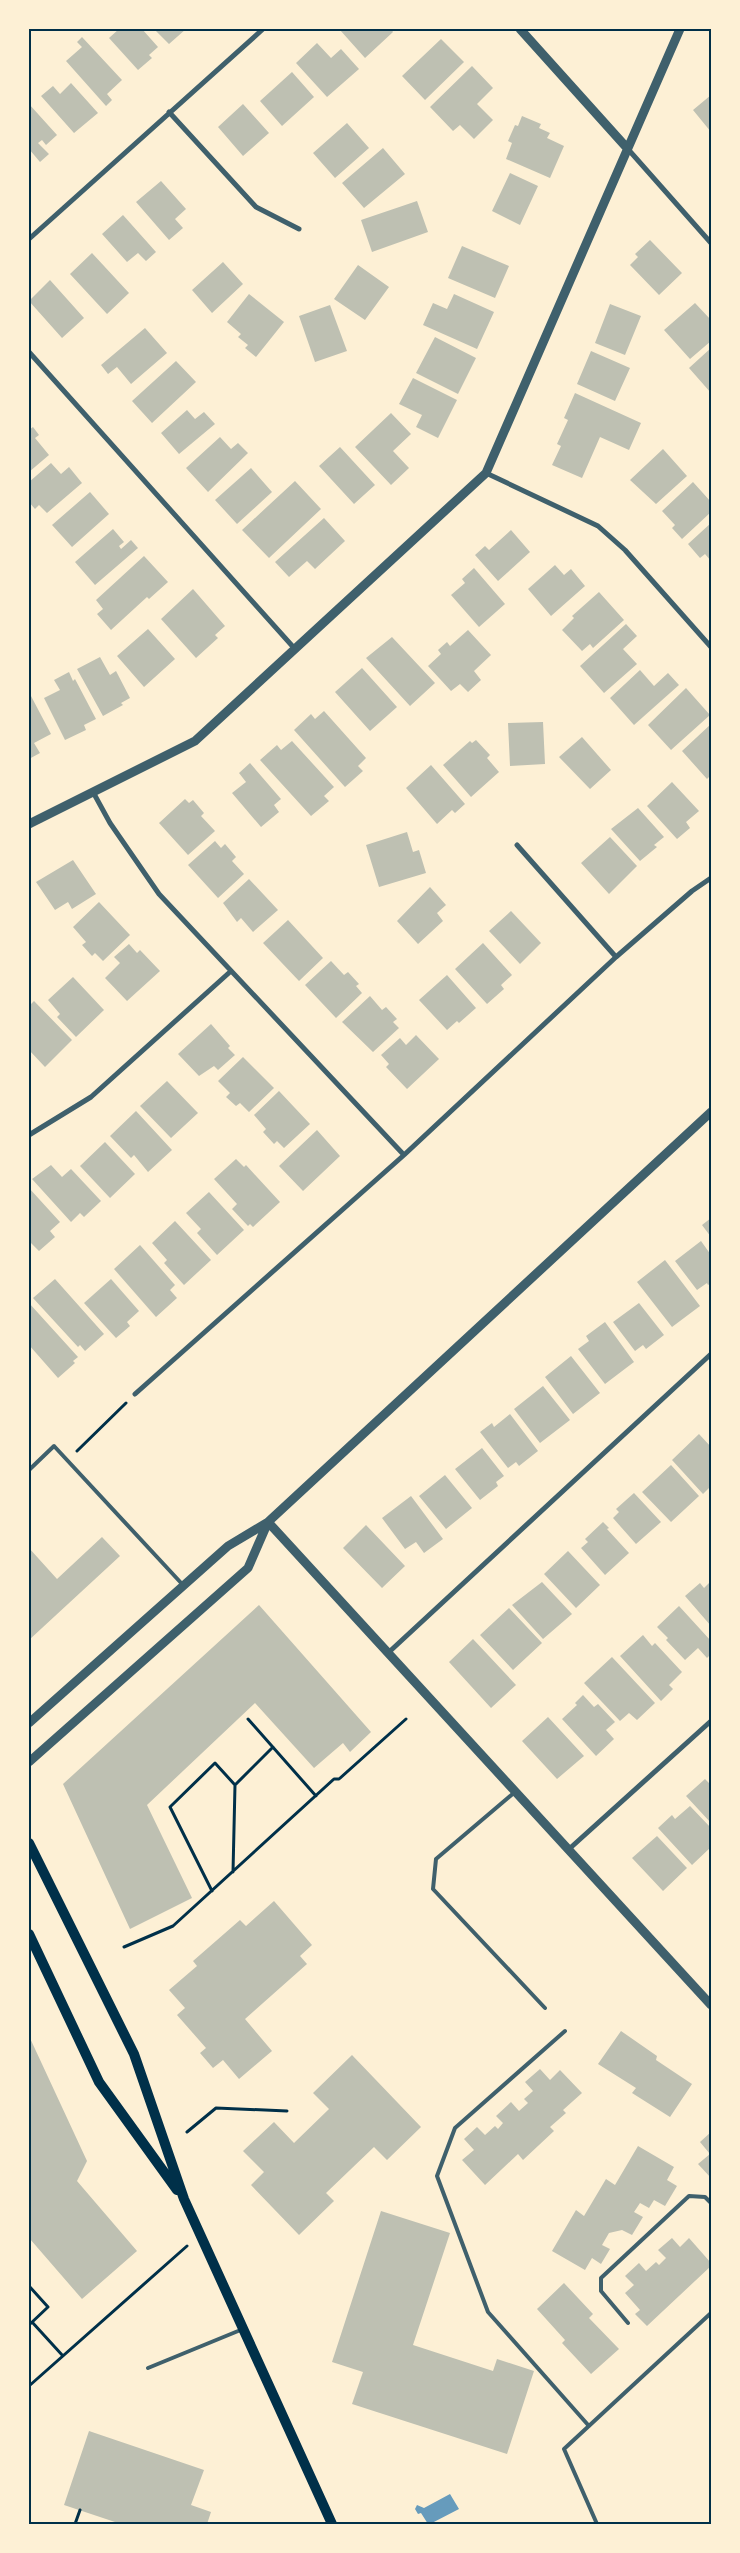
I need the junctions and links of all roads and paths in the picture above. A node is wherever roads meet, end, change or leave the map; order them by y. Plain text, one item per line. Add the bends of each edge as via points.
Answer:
1 (263, 29) edge
2 (520, 29) edge
3 (680, 29) edge
4 (169, 112) junction
5 (627, 148) junction
6 (299, 230) dead end
7 (29, 240) edge
8 (711, 243) edge
9 (29, 352) edge
10 (486, 473) junction
11 (711, 648) edge
12 (296, 650) junction
13 (94, 792) junction
14 (29, 824) edge
15 (517, 845) dead end
16 (711, 878) edge
17 (616, 957) junction
18 (231, 971) junction
19 (711, 1112) edge
20 (29, 1135) edge
21 (404, 1155) junction
22 (711, 1354) edge
23 (135, 1394) joint
24 (67, 1461) junction
25 (29, 1470) edge
26 (268, 1522) junction
27 (183, 1585) junction
28 (388, 1653) junction
29 (406, 1719) dead end
30 (248, 1720) dead end
31 (711, 1721) edge
32 (29, 1723) edge
33 (274, 1747) junction
34 (29, 1762) edge
35 (235, 1785) junction
36 (515, 1792) junction
37 (316, 1796) junction
38 (29, 1843) edge
39 (568, 1850) junction
40 (233, 1872) junction
41 (212, 1891) junction
42 (29, 1934) edge
43 (124, 1947) dead end
44 (711, 2005) edge
45 (545, 2008) dead end
46 (565, 2031) dead end
47 (287, 2111) dead end
48 (187, 2132) dead end
49 (184, 2199) junction
50 (711, 2203) edge
51 (200, 2234) junction
52 (29, 2286) edge
53 (711, 2313) edge
54 (30, 2324) edge
55 (628, 2324) dead end
56 (243, 2329) junction
57 (63, 2356) junction
58 (148, 2368) dead end
59 (29, 2386) edge
60 (588, 2426) junction
61 (80, 2510) dead end
62 (75, 2524) edge
63 (332, 2524) edge
64 (597, 2524) edge

1 - 4 street
2 - 5 street
3 - 5 street
4 - 6 street via 256,207
4 - 7 street
5 - 8 street
5 - 10 street
9 - 12 street
10 - 11 street via 598,526 625,550
10 - 12 street
12 - 13 street via 195,741
13 - 14 street
13 - 18 street via 110,823 159,894
15 - 17 street
16 - 17 street
17 - 21 street
18 - 20 street via 91,1097
18 - 21 street
19 - 26 street
21 - 23 street
22 - 28 street
23 - 24 path
24 - 25 lane via 54,1446
24 - 27 lane
26 - 27 street via 228,1546
26 - 28 street
26 - 34 street via 248,1568
27 - 32 street
28 - 36 street
29 - 37 path
30 - 33 path
31 - 39 street
33 - 35 path
33 - 37 path
35 - 40 path
35 - 41 path via 215,1763 170,1806
36 - 39 street
36 - 45 lane via 436,1859 433,1888
37 - 40 path
38 - 49 main road via 134,2054
39 - 44 street
40 - 41 path
41 - 43 path via 173,1926
42 - 49 main road via 99,2082
46 - 60 lane via 455,2128 437,2176 488,2312
47 - 48 path via 216,2108
49 - 51 main road
50 - 55 lane via 705,2197 689,2196 601,2278 601,2291
51 - 56 main road
51 - 57 path
52 - 54 path via 48,2307
53 - 60 lane
54 - 57 path
56 - 58 lane
56 - 63 main road
57 - 59 path
60 - 64 lane via 564,2449
61 - 62 path

